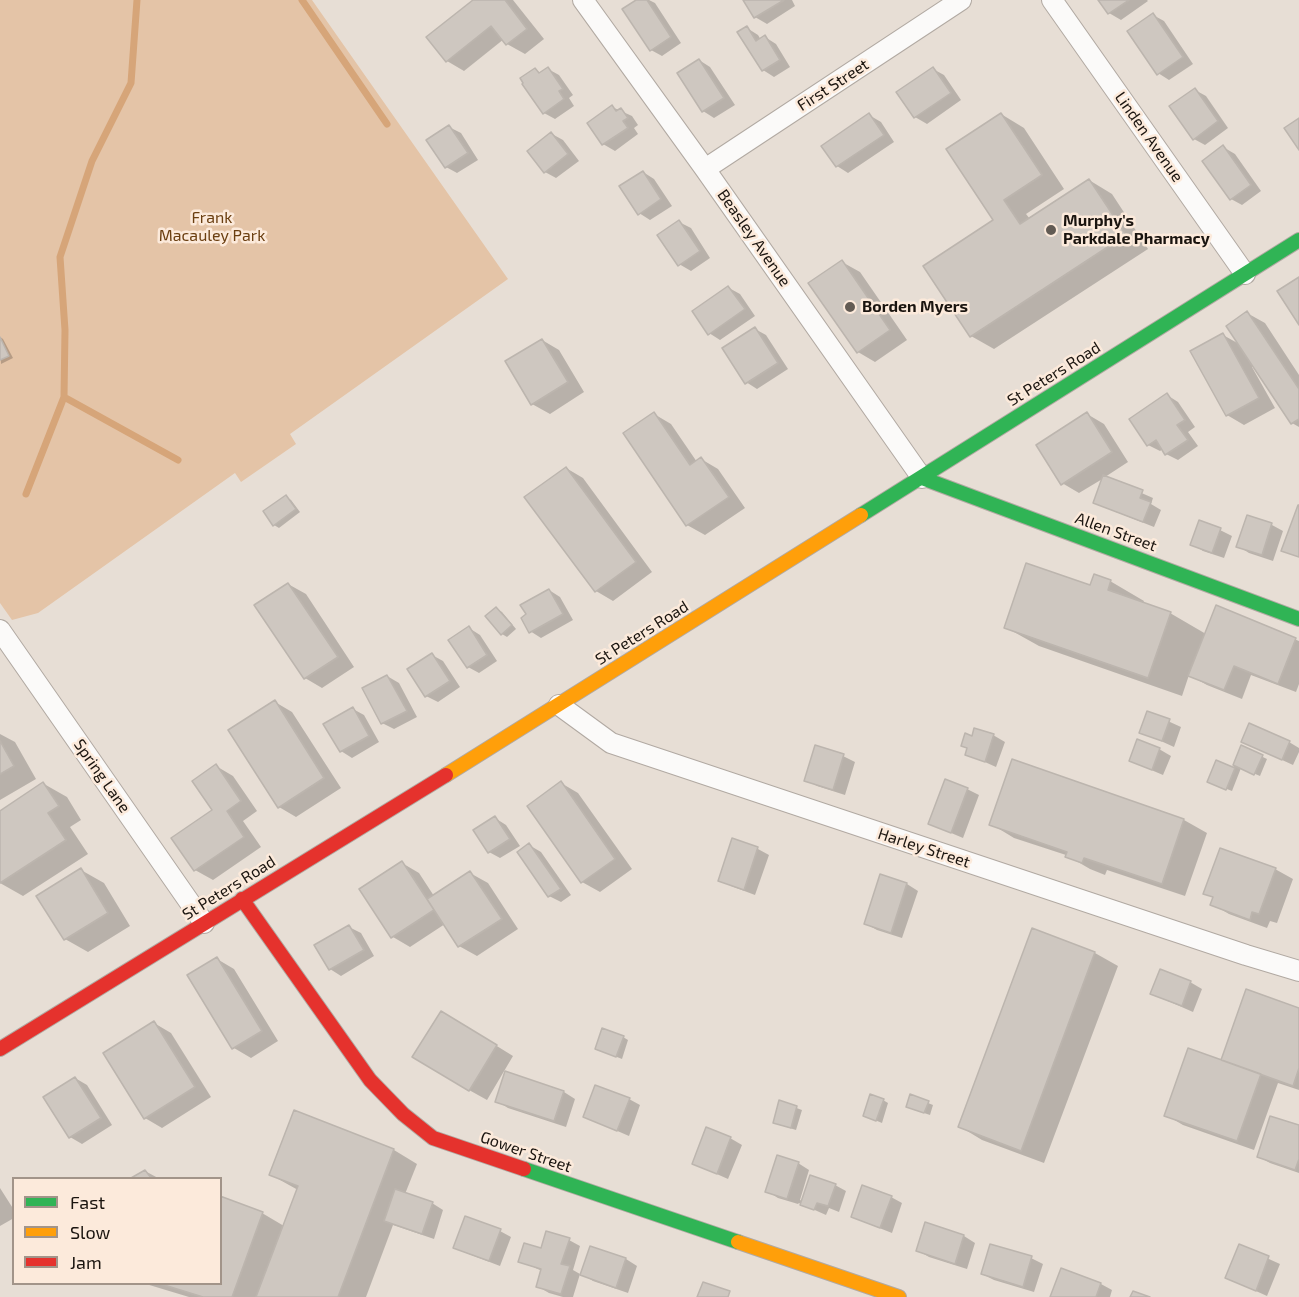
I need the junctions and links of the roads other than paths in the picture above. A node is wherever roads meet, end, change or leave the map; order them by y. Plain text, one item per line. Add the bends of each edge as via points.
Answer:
1 (583, 0) edge
2 (961, 0) edge
3 (1052, 0) edge
4 (705, 169) junction
5 (1299, 240) edge
6 (1245, 273) junction
7 (922, 478) junction
8 (1299, 619) edge
9 (0, 630) edge
10 (559, 705) junction
11 (242, 899) junction
12 (204, 923) junction
13 (1299, 971) edge
14 (0, 1049) edge
15 (899, 1297) edge

1 - 4 street, Beasley Avenue
2 - 4 street, First Street
3 - 6 street, Linden Avenue
4 - 7 street, Beasley Avenue
5 - 6 main road, St Peters Road
6 - 7 main road, St Peters Road
7 - 8 main road, Allen Street
7 - 10 main road, St Peters Road
9 - 12 street, Spring Lane
10 - 11 main road, St Peters Road
10 - 13 street, Harley Street via 611,743
11 - 12 main road, St Peters Road
11 - 15 main road, Gower Street via 370,1080 433,1138
12 - 14 main road, St Peters Road

